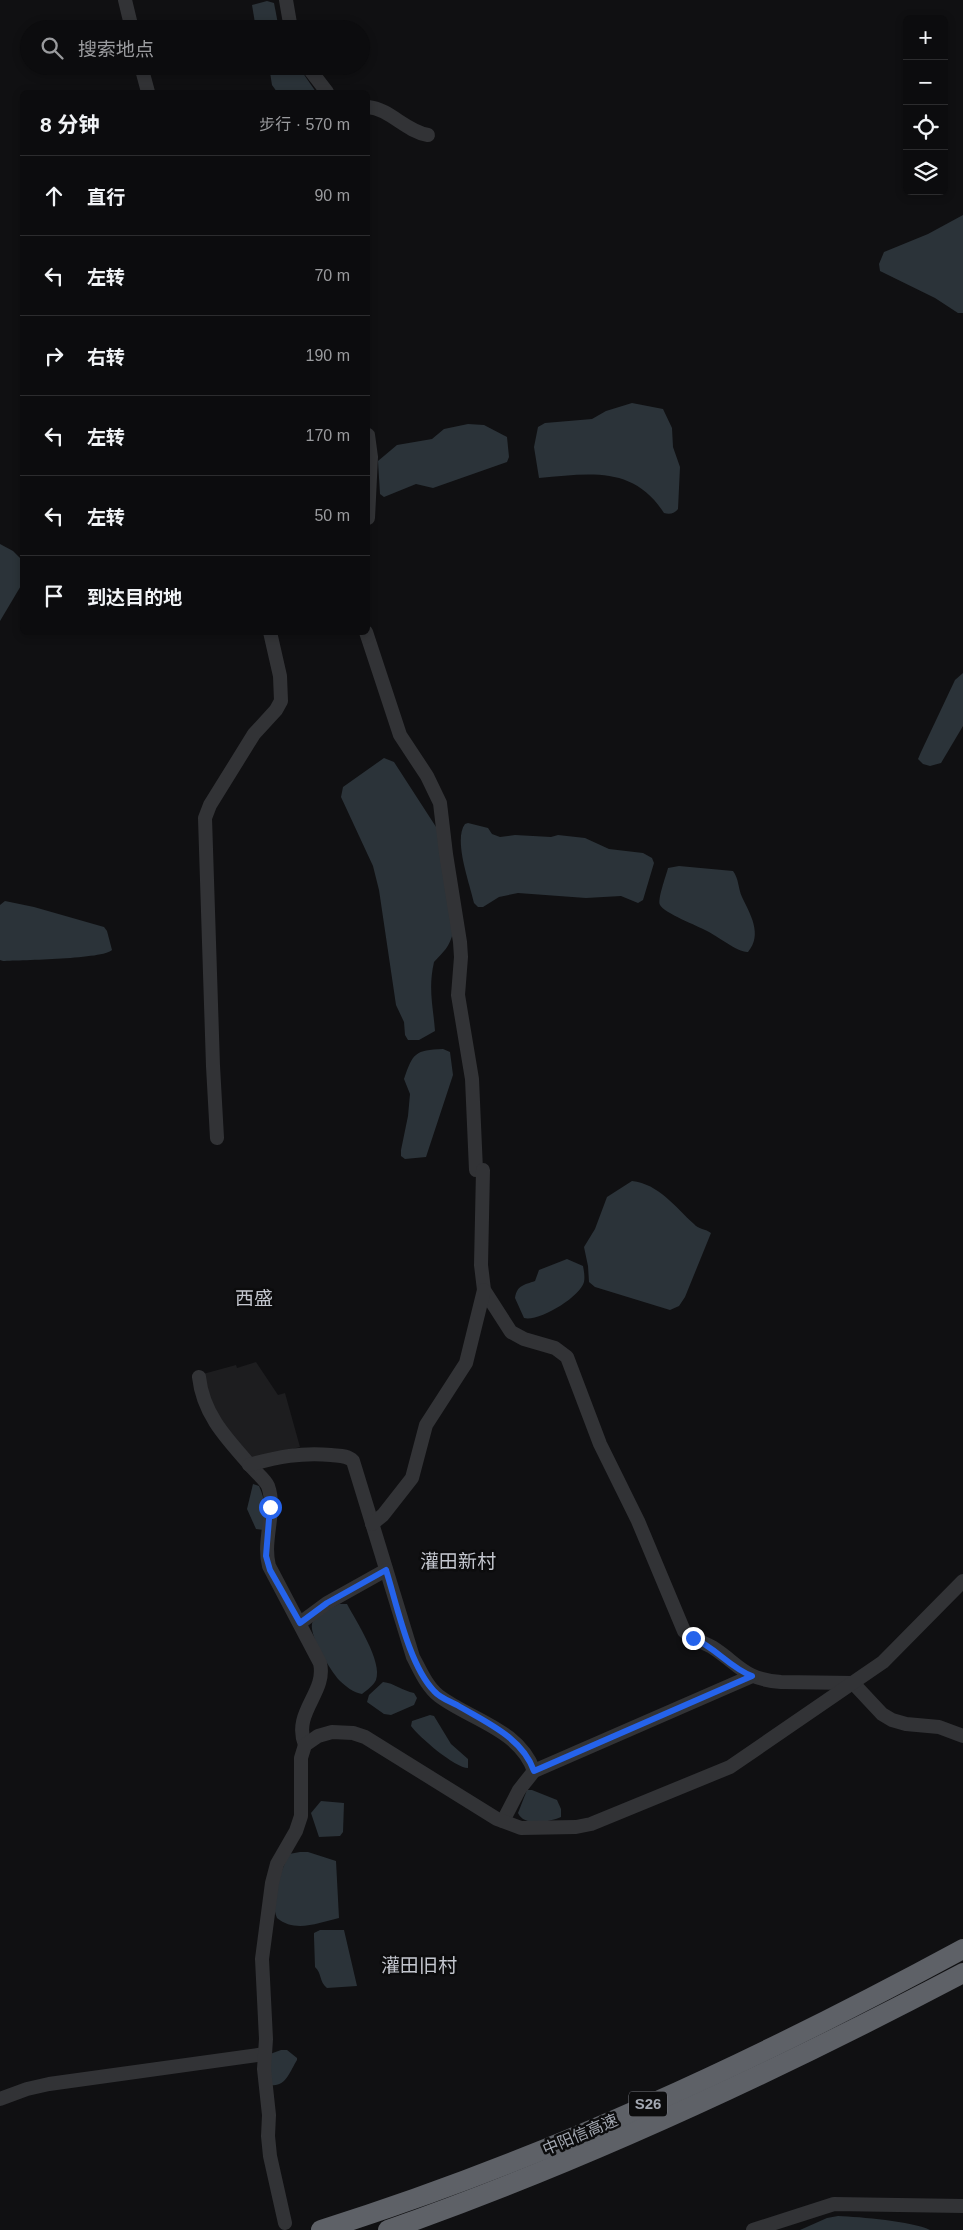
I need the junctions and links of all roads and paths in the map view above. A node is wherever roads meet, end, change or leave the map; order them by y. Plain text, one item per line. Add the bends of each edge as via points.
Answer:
1 (126, 0) edge
2 (286, 0) edge
3 (130, 20) edge
4 (289, 20) edge
5 (143, 75) edge
6 (314, 75) edge
7 (147, 90) edge
8 (325, 90) edge
9 (370, 107) edge
10 (428, 135) dead end
11 (370, 450) edge
12 (370, 477) edge
13 (271, 635) edge
14 (367, 635) edge
15 (217, 1138) dead end
16 (484, 1290) junction
17 (199, 1377) dead end
18 (250, 1465) junction
19 (372, 1524) junction
20 (386, 1570) junction
21 (963, 1581) edge
22 (300, 1623) junction
23 (752, 1676) junction
24 (853, 1682) junction
25 (963, 1736) edge
26 (306, 1745) junction
27 (534, 1771) junction
28 (503, 1821) junction
29 (963, 1949) edge
30 (963, 1973) edge
31 (265, 2054) junction
32 (0, 2099) edge
33 (963, 2206) edge
34 (286, 2222) dead end
35 (321, 2230) edge
36 (388, 2230) edge
37 (754, 2230) edge

1 - 3 street
2 - 4 street
5 - 7 street
6 - 8 street
9 - 10 street via 413,131
11 - 12 street
13 - 15 street via 280,676 281,701 254,734 210,805 206,818
14 - 16 street via 400,735 440,803 460,942 458,995 472,1079
16 - 19 street via 466,1364 426,1425 412,1478
16 - 23 street via 511,1332 556,1348 567,1357 600,1444 638,1521 684,1631
17 - 18 street via 206,1409
18 - 19 street via 310,1453 350,1458
18 - 22 street via 267,1484 269,1492 266,1552 269,1566
19 - 20 street
20 - 22 street via 327,1603
20 - 27 street via 414,1657 433,1690 505,1734 532,1763
21 - 24 street via 887,1659
22 - 26 street via 320,1663 321,1675 302,1722
23 - 24 street via 781,1682
23 - 27 street
24 - 25 street via 882,1714 892,1720 939,1727
24 - 28 street via 730,1766 591,1824 526,1828
26 - 28 street via 318,1736 332,1732 365,1736
26 - 31 street via 301,1758 301,1816 274,1873 265,1932 262,1959
27 - 28 street via 519,1790
29 - 35 highway, 中阳信高速 / S26 via 821,2023 621,2116 492,2170
30 - 36 highway, 中阳信高速 / S26 via 830,2042 678,2114 499,2190
31 - 32 street via 49,2084
31 - 34 street via 268,2146
33 - 37 street via 834,2204

